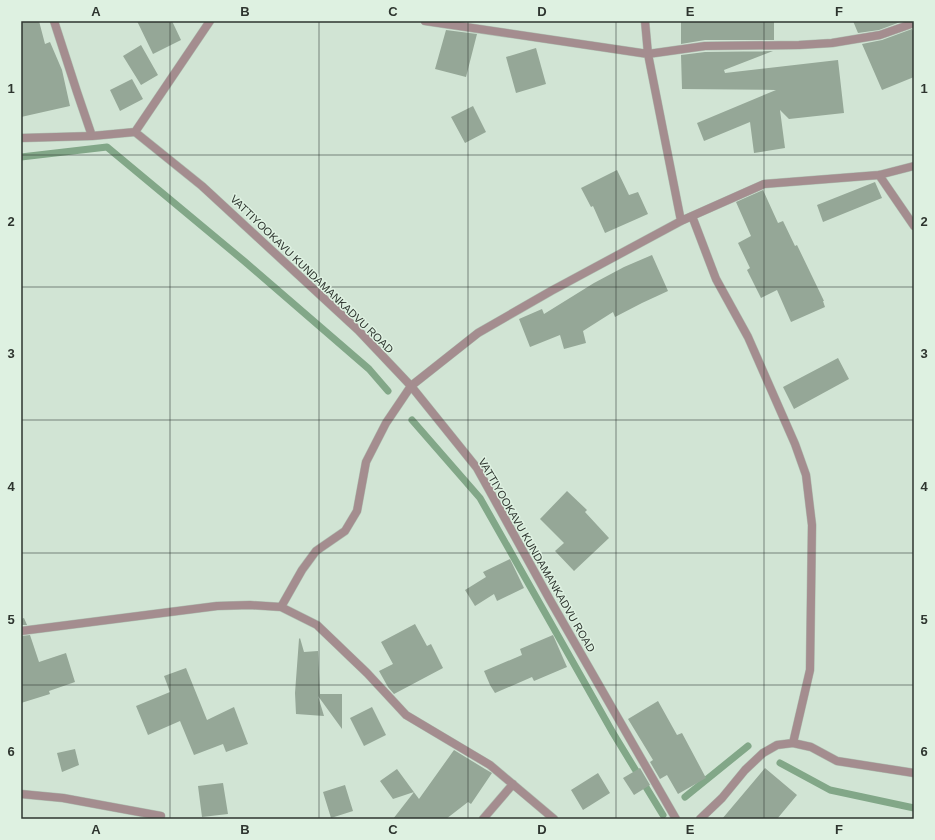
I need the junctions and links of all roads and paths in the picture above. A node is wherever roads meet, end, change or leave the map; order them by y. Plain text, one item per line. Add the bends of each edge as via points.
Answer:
1 (54, 21) edge
2 (210, 21) edge
3 (425, 21) edge
4 (645, 21) edge
5 (914, 23) edge
6 (648, 54) junction
7 (135, 132) junction
8 (92, 136) junction
9 (21, 138) edge
10 (914, 166) edge
11 (878, 176) junction
12 (692, 216) junction
13 (681, 221) junction
14 (914, 226) edge
15 (411, 386) junction
16 (280, 607) junction
17 (21, 631) edge
18 (793, 743) junction
19 (914, 773) edge
20 (513, 784) junction
21 (21, 794) edge
22 (162, 816) dead end
23 (483, 819) edge
24 (554, 819) edge
25 (676, 819) edge
26 (700, 819) edge

1 - 8 street
2 - 7 street
3 - 6 street
4 - 6 street
5 - 6 street via 880,35 832,43 704,46
6 - 13 street
7 - 8 street
7 - 15 street, VATTIYOOKAVU KUNDAMANKADVU ROAD via 202,186 358,330
8 - 9 street
10 - 11 street
11 - 12 street via 764,184
11 - 14 street
12 - 13 street
12 - 18 street via 716,279 748,337 806,475 812,525 810,670
13 - 15 street via 478,333
15 - 16 street via 386,423 366,462 357,511 345,531 316,551
15 - 25 street, VATTIYOOKAVU KUNDAMANKADVU ROAD via 477,468
16 - 17 street via 217,606
16 - 20 street via 317,625 406,715 490,765
18 - 19 street via 811,747 837,761
18 - 26 street via 778,745 763,753
20 - 23 street
20 - 24 street
21 - 22 street via 63,798

